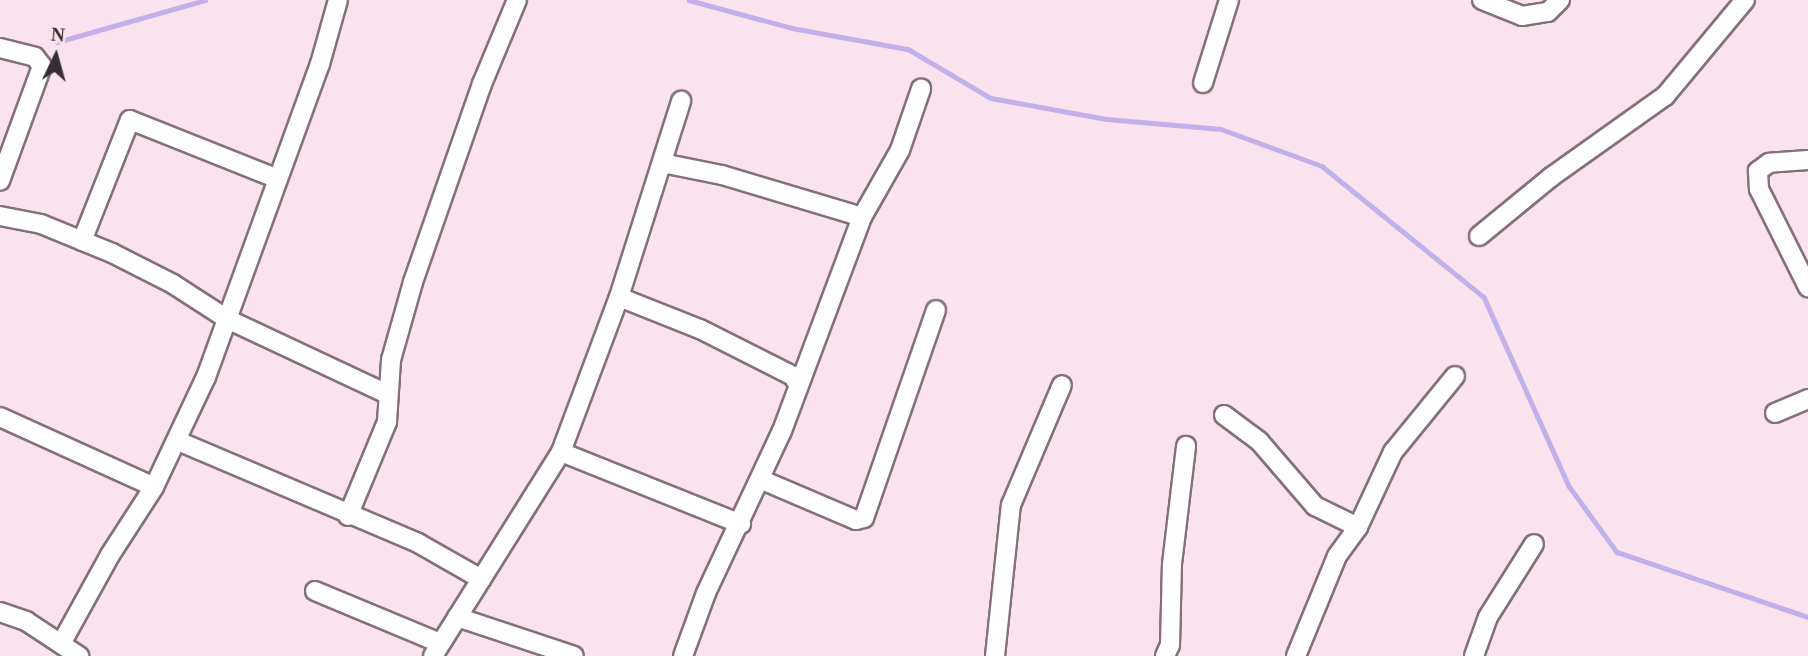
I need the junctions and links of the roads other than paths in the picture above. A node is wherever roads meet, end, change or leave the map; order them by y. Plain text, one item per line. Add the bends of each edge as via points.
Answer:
1 (338, 0) edge
2 (517, 0) edge
3 (1228, 0) edge
4 (1482, 0) edge
5 (1560, 0) edge
6 (1745, 0) edge
7 (0, 48) edge
8 (1203, 83) dead end
9 (921, 89) dead end
10 (681, 100) dead end
11 (1808, 160) edge
12 (662, 163) junction
13 (276, 178) junction
14 (0, 181) edge
15 (0, 216) edge
16 (862, 217) junction
17 (1479, 236) dead end
18 (82, 241) junction
19 (1808, 287) edge
20 (618, 297) junction
21 (936, 310) dead end
22 (227, 319) junction
23 (1455, 376) dead end
24 (797, 383) junction
25 (1062, 385) dead end
26 (387, 394) junction
27 (1808, 399) edge
28 (1775, 413) dead end
29 (1224, 415) dead end
30 (0, 417) edge
31 (178, 441) junction
32 (1186, 446) dead end
33 (561, 452) junction
34 (762, 480) junction
35 (154, 487) junction
36 (348, 516) junction
37 (741, 523) junction
38 (1358, 527) junction
39 (1534, 544) dead end
40 (481, 579) junction
41 (315, 591) dead end
42 (0, 612) edge
43 (457, 617) junction
44 (62, 642) junction
45 (436, 650) edge
46 (79, 656) edge
47 (574, 656) edge
48 (683, 656) edge
49 (995, 656) edge
50 (1165, 656) edge
51 (1296, 656) edge
52 (1474, 656) edge

1 - 13 street via 320,64
2 - 26 street via 429,235 391,360
3 - 8 street
4 - 5 street via 1522,16 1548,12
6 - 17 street via 1665,96 1551,177
7 - 14 street via 35,57 42,66
9 - 16 street via 901,150
10 - 12 street
11 - 19 street via 1769,163 1758,171 1759,189
12 - 16 street via 722,175
12 - 20 street
13 - 18 street via 130,120
13 - 22 street
15 - 18 street via 41,224
16 - 24 street
18 - 22 street via 173,284
20 - 24 street via 700,329 793,376
20 - 33 street
21 - 34 street via 864,518 856,520
22 - 26 street
22 - 31 street
23 - 38 street via 1393,452
24 - 34 street
25 - 49 street via 1011,505
26 - 36 street via 387,422
27 - 28 street
29 - 38 street via 1259,441 1315,506
30 - 35 street
31 - 35 street
31 - 36 street
32 - 50 street via 1172,564 1170,645
33 - 37 street
33 - 40 street
34 - 37 street
35 - 44 street
36 - 40 street via 418,543
37 - 48 street via 706,593
38 - 51 street via 1338,556
39 - 52 street via 1488,617
40 - 43 street
41 - 45 street
42 - 44 street
43 - 45 street
43 - 47 street
44 - 46 street

